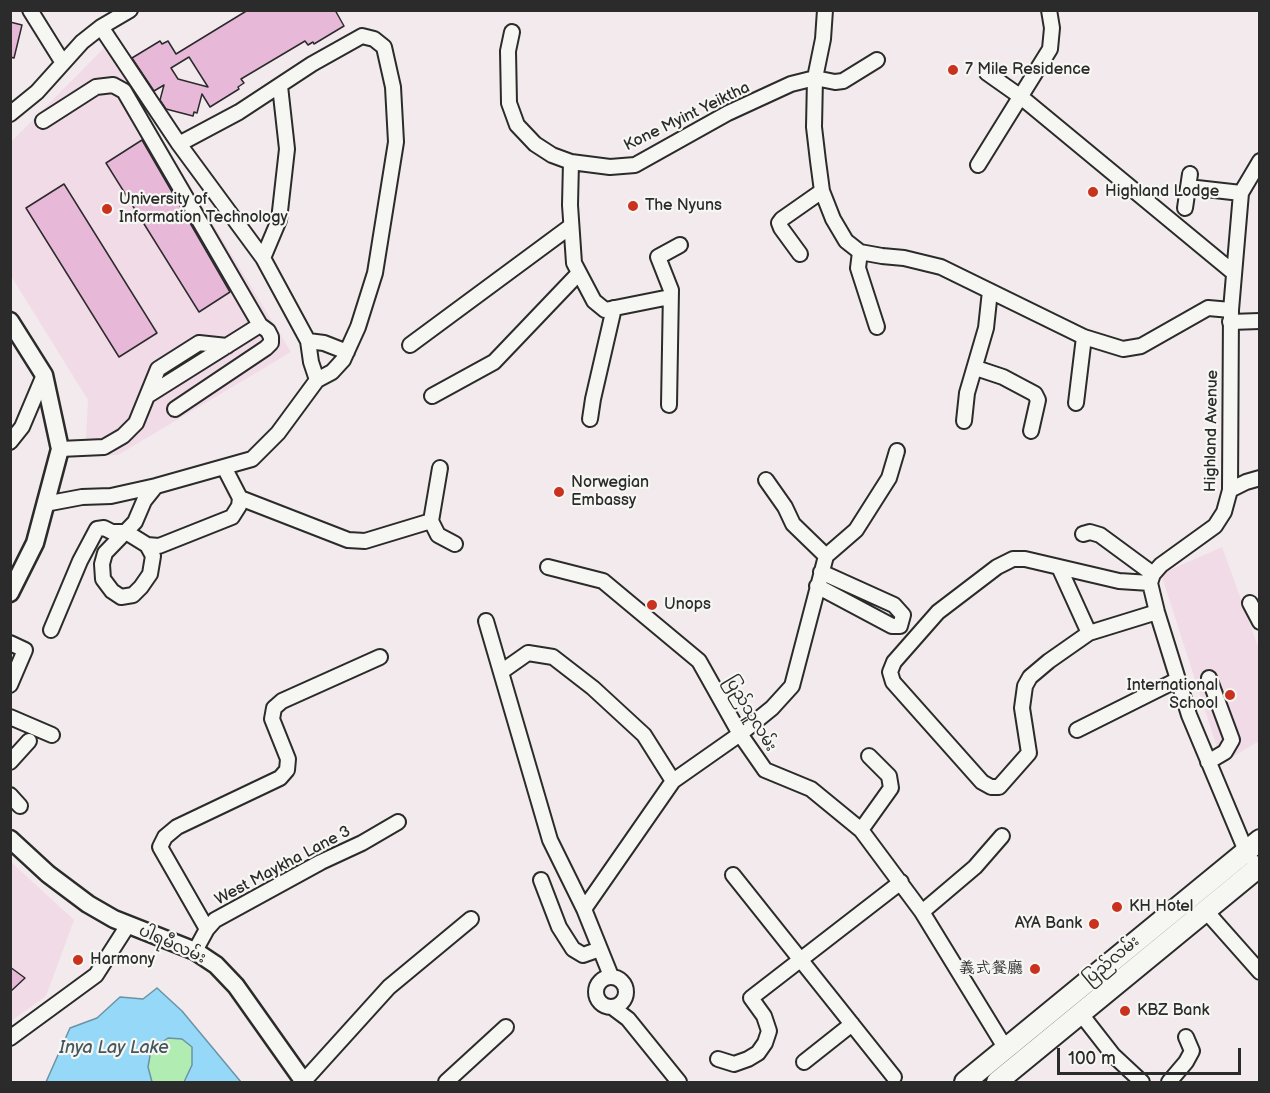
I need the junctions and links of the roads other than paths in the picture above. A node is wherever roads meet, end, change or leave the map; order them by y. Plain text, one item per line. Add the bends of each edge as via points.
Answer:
1 (30, 10) edge
2 (130, 10) edge
3 (825, 10) edge
4 (1049, 10) edge
5 (101, 27) junction
6 (512, 32) dead end
7 (877, 60) dead end
8 (63, 63) junction
9 (987, 73) dead end
10 (815, 78) junction
11 (280, 86) junction
12 (1021, 97) junction
13 (10, 114) edge
14 (43, 121) dead end
15 (180, 144) junction
16 (571, 162) junction
17 (978, 165) dead end
18 (1257, 169) edge
19 (822, 191) junction
20 (1240, 193) junction
21 (1185, 208) dead end
22 (571, 226) junction
23 (680, 245) dead end
24 (860, 252) junction
25 (800, 254) dead end
26 (262, 258) junction
27 (579, 273) junction
28 (1234, 273) junction
29 (990, 291) junction
30 (670, 297) junction
31 (610, 309) junction
32 (1230, 316) junction
33 (10, 321) edge
34 (1260, 321) edge
35 (260, 325) junction
36 (877, 327) dead end
37 (1084, 337) junction
38 (308, 341) junction
39 (410, 345) dead end
40 (346, 352) junction
41 (976, 368) junction
42 (44, 375) junction
43 (318, 380) junction
44 (432, 396) dead end
45 (1076, 402) dead end
46 (669, 405) dead end
47 (175, 409) dead end
48 (590, 419) dead end
49 (964, 421) dead end
50 (1030, 431) dead end
51 (10, 442) edge
52 (60, 449) junction
53 (897, 451) dead end
54 (224, 467) junction
55 (440, 468) dead end
56 (1260, 478) edge
57 (766, 480) dead end
58 (156, 486) junction
59 (1230, 490) junction
60 (240, 498) junction
61 (45, 504) junction
62 (430, 521) junction
63 (126, 532) junction
64 (1083, 534) dead end
65 (455, 544) dead end
66 (147, 545) junction
67 (826, 556) junction
68 (548, 567) dead end
69 (1059, 567) junction
70 (821, 572) junction
71 (1151, 579) junction
72 (817, 586) junction
73 (11, 591) edge
74 (1250, 603) dead end
75 (1157, 612) junction
76 (486, 621) dead end
77 (1260, 622) edge
78 (51, 630) dead end
79 (1089, 633) junction
80 (10, 643) edge
81 (380, 657) dead end
82 (501, 672) junction
83 (1209, 678) dead end
84 (1177, 680) junction
85 (10, 685) edge
86 (10, 717) edge
87 (1077, 730) dead end
88 (740, 734) junction
89 (52, 735) dead end
90 (29, 741) dead end
91 (869, 756) dead end
92 (10, 762) edge
93 (1209, 762) junction
94 (674, 781) junction
95 (10, 795) edge
96 (20, 806) dead end
97 (398, 822) dead end
98 (861, 830) junction
99 (1002, 836) dead end
100 (10, 839) edge
101 (1256, 856) edge
102 (733, 875) dead end
103 (541, 880) dead end
104 (901, 882) junction
105 (584, 909) junction
106 (1205, 910) junction
107 (922, 912) junction
108 (471, 919) dead end
109 (128, 925) junction
110 (207, 928) junction
111 (600, 949) junction
112 (195, 951) junction
113 (801, 959) junction
114 (1260, 972) edge
115 (611, 976) junction
116 (612, 1007) junction
117 (1081, 1014) junction
118 (852, 1024) junction
119 (506, 1027) dead end
120 (1186, 1037) dead end
121 (10, 1038) edge
122 (1006, 1049) junction
123 (718, 1059) dead end
124 (804, 1062) dead end
125 (894, 1077) dead end
126 (303, 1082) edge
127 (446, 1083) edge
128 (679, 1083) edge
129 (965, 1083) edge
130 (997, 1083) edge
131 (1142, 1083) edge
132 (1169, 1083) edge

1 - 8 street
2 - 5 street
3 - 10 street
4 - 12 street via 1050,49
5 - 8 street
5 - 15 street
6 - 16 street, Kone Myint Yeiktha via 508,51 509,103 518,124 535,144
7 - 10 street via 843,81
8 - 13 street
9 - 12 street
10 - 16 street, Kone Myint Yeiktha via 791,84 728,113 635,165 610,167
10 - 19 street via 814,127
11 - 15 street
11 - 26 street via 287,149 279,220
11 - 40 street via 362,36 384,47 393,87 396,142 375,273
12 - 17 street
12 - 28 street
14 - 35 street via 96,87 113,85 124,91
15 - 26 street
16 - 22 street
18 - 20 street, Highland Avenue
19 - 24 street via 832,219 846,241
19 - 25 street via 779,223
20 - 21 street via 1189,180
20 - 28 street, Highland Avenue
22 - 27 street via 573,263
22 - 39 street
23 - 30 street via 658,257
24 - 29 street via 941,267
24 - 36 street via 858,268
26 - 38 street
27 - 31 street via 594,302
27 - 44 street via 494,362
28 - 32 street, Highland Avenue
29 - 37 street
29 - 41 street
30 - 31 street
30 - 46 street
31 - 48 street
32 - 34 street
32 - 37 street via 1208,309 1141,346 1123,349
32 - 59 street, Highland Avenue
33 - 42 main road
35 - 47 street via 271,337 266,348
35 - 52 street via 147,396 136,423 123,436 104,447
37 - 45 street
38 - 40 street
38 - 43 street
40 - 43 street via 332,372
41 - 49 street
41 - 50 street via 1035,394 1038,400
42 - 51 street via 22,427
42 - 52 main road
43 - 54 street via 278,433 252,459
52 - 61 main road
53 - 67 street via 889,478 856,530
54 - 58 street
54 - 60 street
55 - 62 street
56 - 59 street
57 - 67 street via 793,524
58 - 61 street
58 - 63 street
59 - 71 street, Highland Avenue via 1215,526 1161,565
60 - 62 street via 348,540 365,541
60 - 66 street via 232,517 159,546
61 - 73 main road via 35,543
62 - 65 street via 438,535
63 - 66 street
63 - 66 street via 105,553 102,564 103,579 121,597 133,595 150,574 153,556
63 - 78 street via 97,529
64 - 71 street via 1100,535
67 - 70 street
68 - 88 street, ပြည်သူလမ်း via 603,581 699,661
69 - 71 street via 1119,581
69 - 79 street
69 - 79 street via 1013,559 997,567 938,612 894,662 890,672 893,682 982,782 999,787 1029,753 1022,708 1030,677
70 - 72 street
70 - 72 street via 894,605 903,615 900,626 892,626
71 - 75 street
72 - 88 street via 792,686
74 - 77 street
75 - 79 street
75 - 84 street
76 - 82 street
80 - 85 street via 25,650
81 - 110 street via 282,701 274,708 272,719 288,759 287,770 279,778 177,827 165,837 160,847
82 - 94 street via 528,653 553,657 644,735
82 - 105 street via 550,840
83 - 93 street via 1232,740 1225,752
84 - 87 street
84 - 93 street
86 - 89 street
88 - 94 street
88 - 98 street, ပြည်သူလမ်း via 765,770 811,789
90 - 92 street
91 - 98 street via 888,776 891,788
93 - 101 street
94 - 105 street
95 - 96 street
97 - 110 street, West Maykha Lane 3 via 215,920
98 - 104 street, ပြည်သူလမ်း
99 - 107 street via 975,867
100 - 109 main road, ပါရမီလမ်း via 88,904
101 - 106 highway, ပြည်လမ်း
101 - 122 highway, ပြည်လမ်း
102 - 113 street
103 - 111 street via 559,927 573,949 583,955
104 - 107 street, ပြည်သူလမ်း
104 - 113 street
105 - 111 street
106 - 114 street
106 - 117 highway, ပြည်လမ်း
107 - 122 street, ပြည်သူလမ်း
108 - 126 street via 389,987
109 - 112 main road, ပါရမီလမ်း
109 - 121 street via 96,975
110 - 112 street, West Maykha Lane 3
111 - 115 street
112 - 126 main road, ပါရမီလမ်း via 237,986
113 - 118 street
113 - 123 street via 751,998 769,1031 758,1053 735,1064
115 - 116 street via 621,980 626,994 621,1003
115 - 116 street via 601,979 595,992 598,1002
116 - 128 street via 628,1019
117 - 130 highway, ပြည်လမ်း
117 - 131 street via 1113,1055
118 - 124 street
118 - 125 street
119 - 127 street
120 - 132 street via 1192,1051
122 - 129 highway, ပြည်လမ်း

